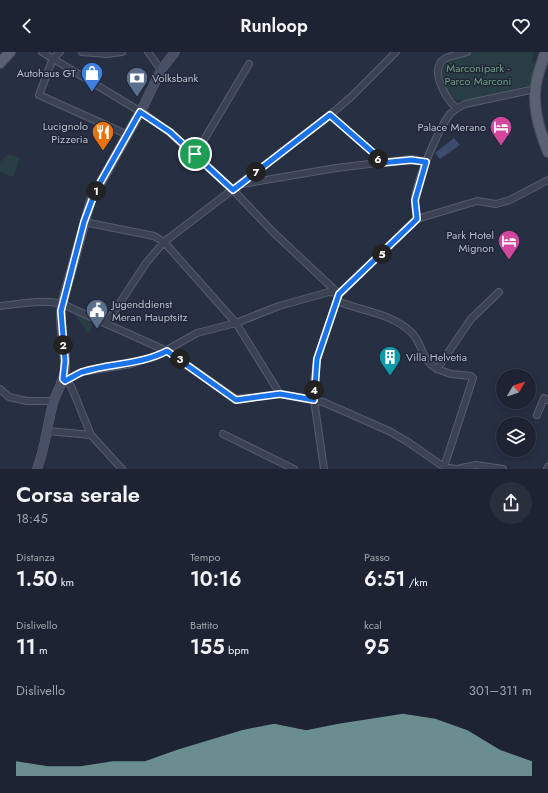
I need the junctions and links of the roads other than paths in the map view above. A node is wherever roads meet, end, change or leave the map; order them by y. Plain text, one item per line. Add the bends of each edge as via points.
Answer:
1 (10, 52) edge
2 (42, 52) edge
3 (60, 52) edge
4 (82, 52) edge
5 (122, 52) edge
6 (148, 52) edge
7 (175, 52) edge
8 (396, 52) edge
9 (467, 52) edge
10 (545, 52) edge
11 (53, 58) junction
12 (0, 63) edge
13 (249, 64) dead end
14 (161, 70) junction
15 (535, 89) junction
16 (456, 108) junction
17 (141, 112) junction
18 (330, 115) junction
19 (128, 135) junction
20 (548, 152) edge
21 (195, 154) junction
22 (426, 162) junction
23 (381, 163) junction
24 (548, 180) edge
25 (241, 184) junction
26 (233, 190) junction
27 (417, 219) junction
28 (84, 222) junction
29 (164, 242) junction
30 (499, 292) dead end
31 (339, 294) junction
32 (337, 301) junction
33 (62, 304) junction
34 (0, 306) edge
35 (236, 323) junction
36 (106, 324) junction
37 (167, 351) junction
38 (437, 369) junction
39 (64, 380) junction
40 (0, 388) edge
41 (280, 394) junction
42 (314, 400) junction
43 (548, 400) edge
44 (54, 401) junction
45 (537, 415) dead end
46 (48, 431) junction
47 (223, 434) dead end
48 (91, 435) junction
49 (444, 467) junction
50 (37, 469) edge
51 (122, 469) edge
52 (294, 469) edge
53 (324, 469) edge
54 (456, 469) edge
55 (503, 469) edge

1 - 12 main road
2 - 11 street
3 - 11 street
4 - 5 street
6 - 14 street
7 - 14 street
8 - 18 street
9 - 16 street via 446,58 440,63 438,71 446,98
10 - 15 main road
11 - 17 street
11 - 19 street via 39,95
13 - 21 street
14 - 17 street
15 - 16 street
15 - 20 main road via 536,113
16 - 22 street via 443,125
17 - 19 street
17 - 21 street via 170,132
18 - 23 street via 378,157
18 - 25 street
19 - 28 street via 95,192
21 - 26 street
22 - 23 street via 411,160
22 - 27 street via 415,200
23 - 25 street
24 - 27 street via 510,200 496,204 477,201
25 - 26 street
26 - 29 street
26 - 31 street
27 - 31 street
28 - 29 street via 154,236
28 - 33 street
29 - 35 street
29 - 36 street via 146,263
30 - 38 street via 471,319
31 - 32 street
31 - 35 street via 330,292 306,297
32 - 38 street via 353,308 374,312 411,331 424,357
32 - 42 street via 317,359
33 - 34 street via 52,302
33 - 36 street
33 - 39 street
35 - 37 street via 197,333
35 - 41 street
36 - 37 street
37 - 39 street via 131,364 82,372
37 - 41 street via 236,400
38 - 49 street via 473,378
39 - 44 street
39 - 48 street via 73,391
40 - 44 street via 9,397 27,401
41 - 42 street
42 - 49 street via 389,431
42 - 53 street
43 - 45 street via 544,398
44 - 46 street
46 - 48 street
46 - 50 street
47 - 52 street
48 - 51 street
49 - 54 street
54 - 55 street via 476,465

